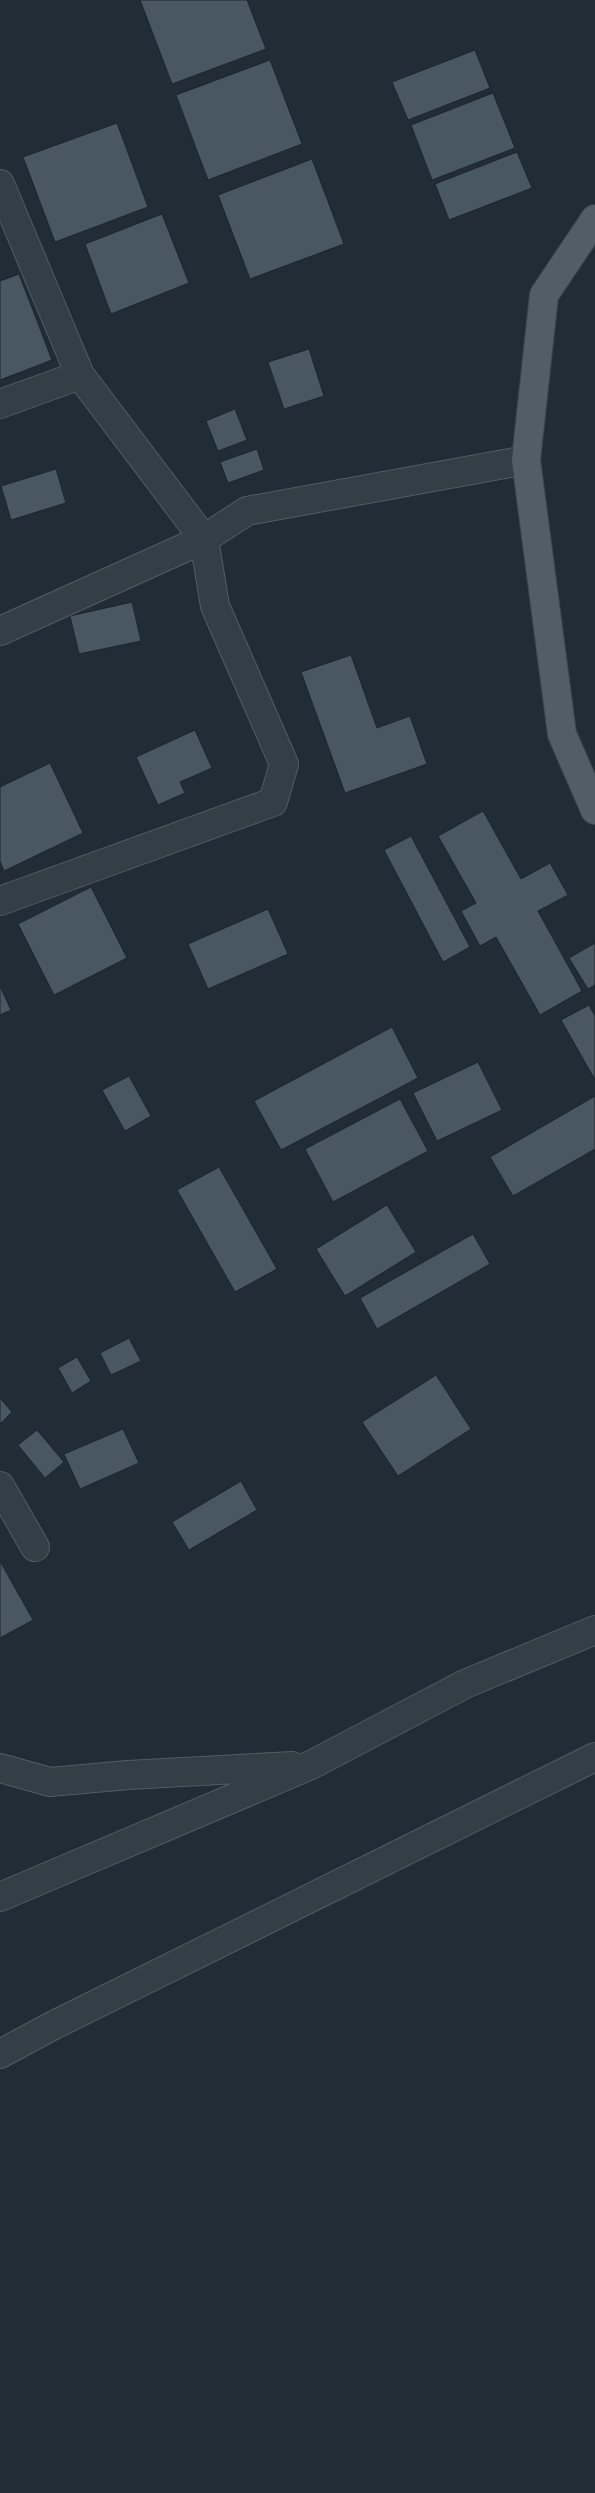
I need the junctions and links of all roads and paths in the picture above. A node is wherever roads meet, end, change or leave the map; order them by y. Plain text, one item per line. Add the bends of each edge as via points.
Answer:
1 (0, 184) edge
2 (595, 218) edge
3 (80, 375) junction
4 (0, 404) edge
5 (526, 460) junction
6 (204, 539) junction
7 (0, 631) edge
8 (595, 810) edge
9 (0, 901) edge
10 (0, 1486) edge
11 (35, 1547) dead end
12 (595, 1630) edge
13 (595, 1757) edge
14 (311, 1765) junction
15 (0, 1768) edge
16 (0, 1897) edge
17 (0, 2054) edge

1 - 3 street
2 - 5 main road via 544,295
3 - 4 street
3 - 6 street
5 - 6 street via 247,512
5 - 8 main road via 562,734
6 - 7 street
6 - 9 street via 215,606 284,764 273,802
10 - 11 street
12 - 14 street via 465,1684
13 - 17 street
14 - 15 street via 128,1774 50,1782
14 - 16 street

